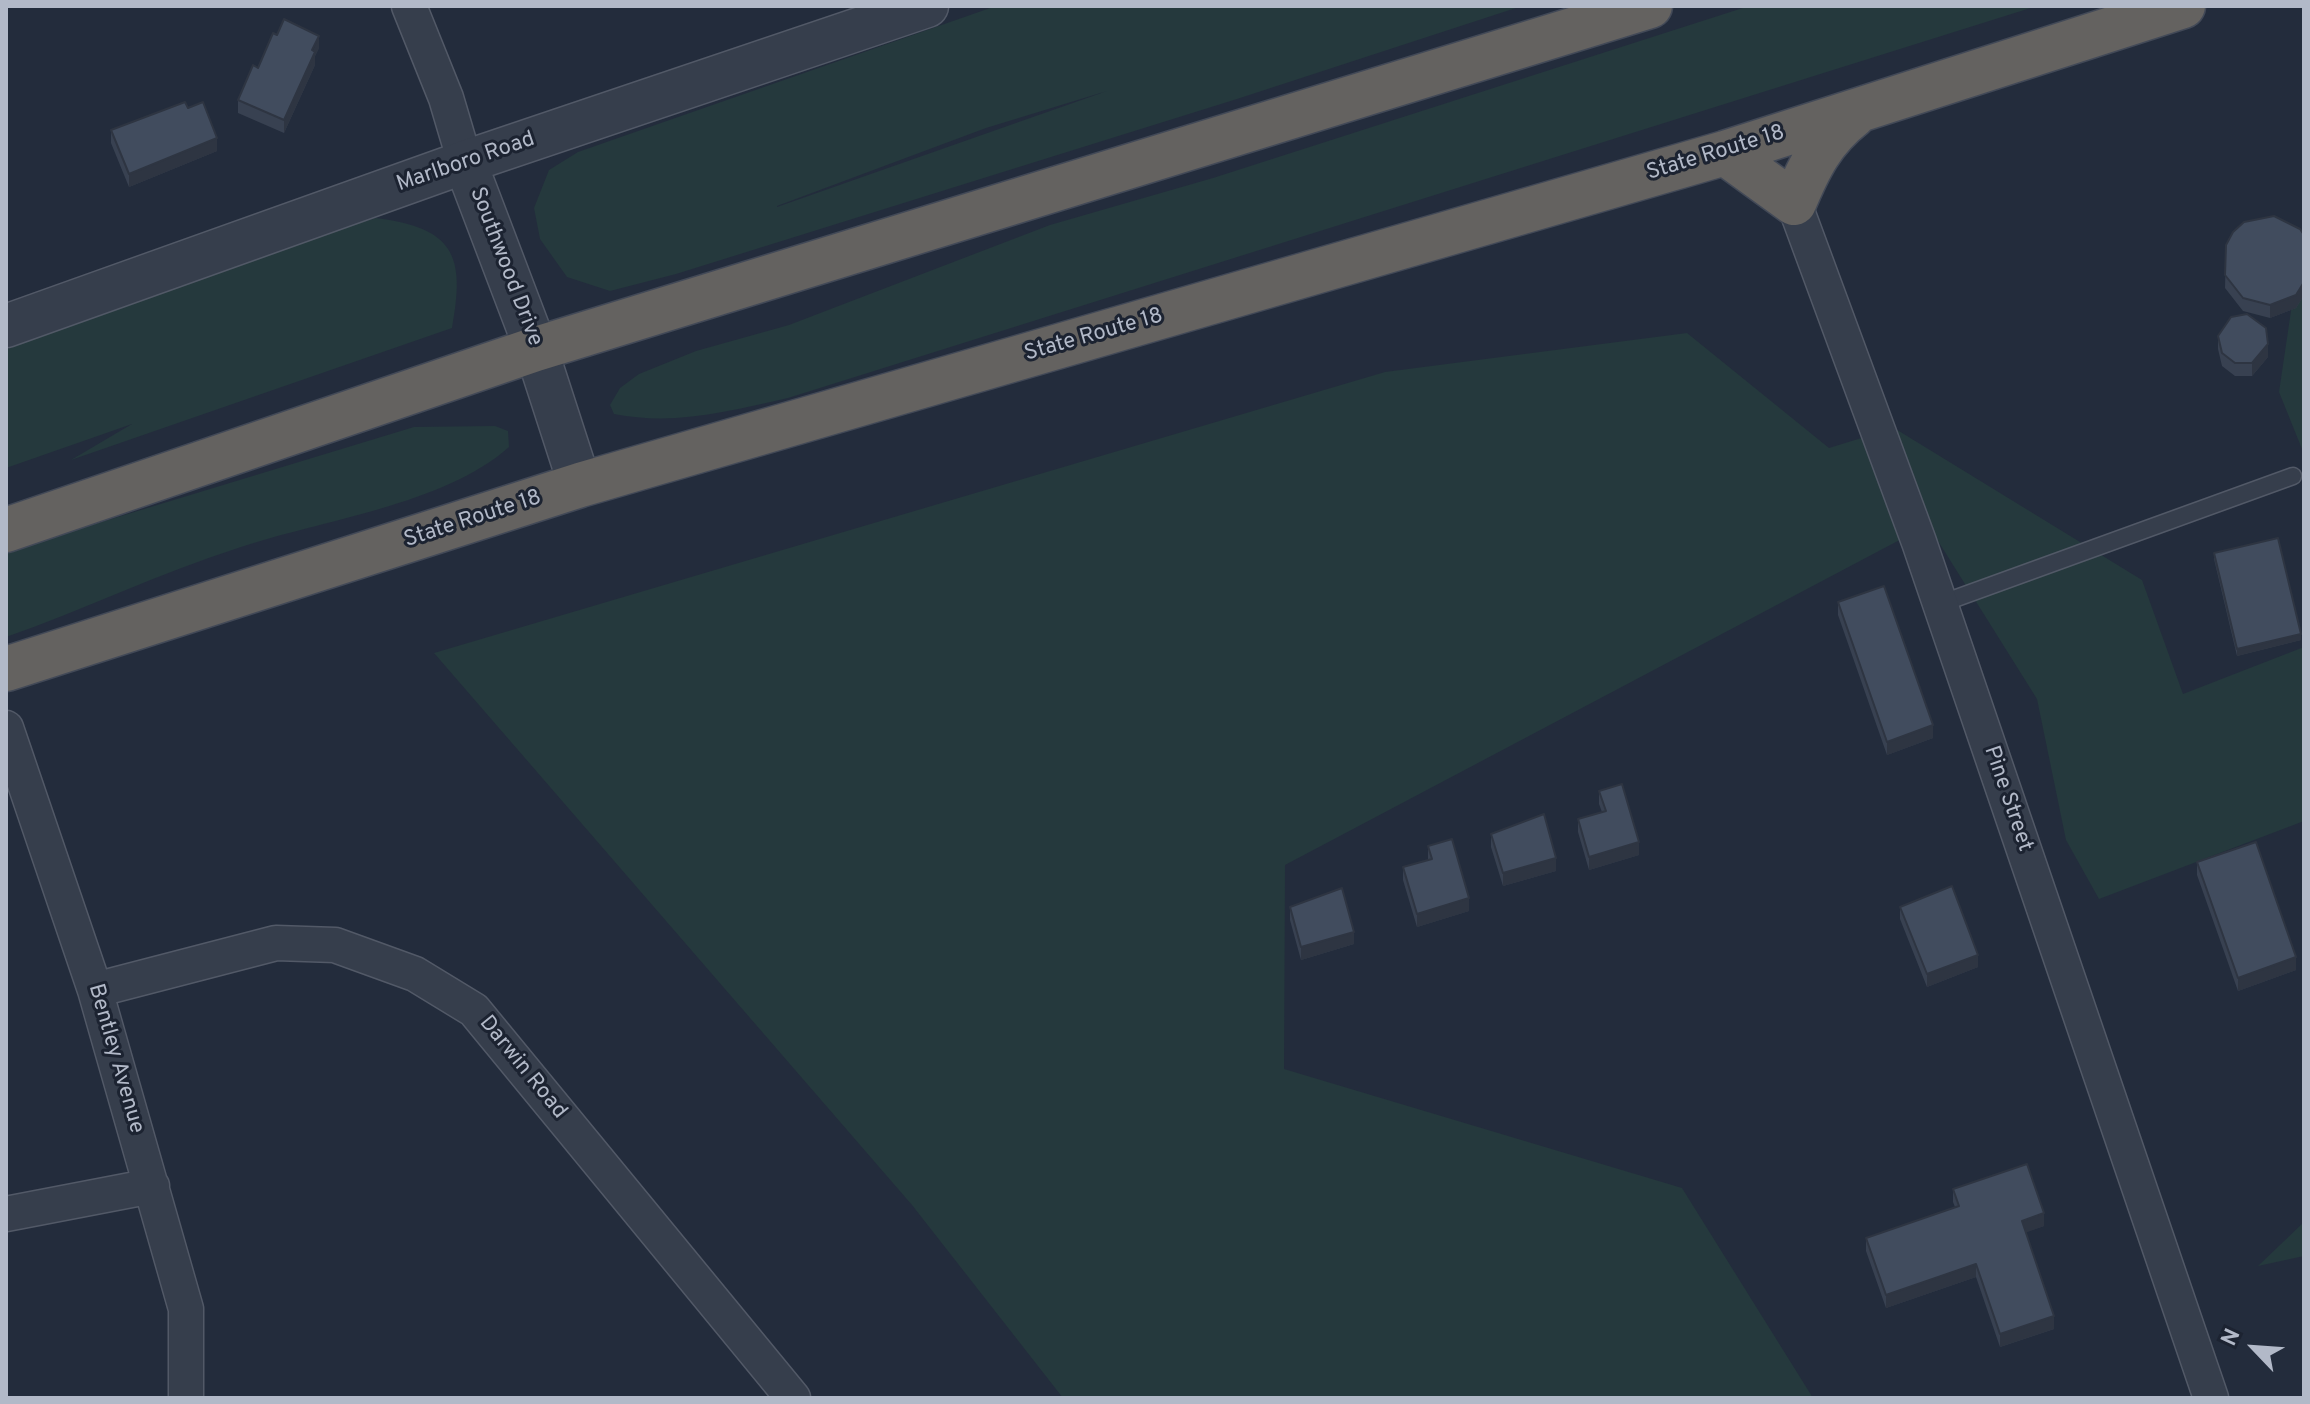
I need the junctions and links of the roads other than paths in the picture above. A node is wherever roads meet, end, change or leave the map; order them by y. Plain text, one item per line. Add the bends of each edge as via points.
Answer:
1 (409, 6) edge
2 (927, 6) edge
3 (1650, 6) edge
4 (2183, 6) edge
5 (1862, 109) junction
6 (1725, 153) junction
7 (465, 162) junction
8 (1794, 203) junction
9 (6, 326) edge
10 (536, 349) junction
11 (2293, 476) dead end
12 (580, 485) junction
13 (6, 530) edge
14 (1940, 604) junction
15 (6, 669) edge
16 (6, 728) edge
17 (95, 990) junction
18 (152, 1186) junction
19 (6, 1214) edge
20 (186, 1398) edge
21 (793, 1398) edge
22 (2211, 1398) edge

1 - 7 street, Southwood Drive
2 - 7 street, Marlboro Road
3 - 10 highway
4 - 5 highway, State Route 18
5 - 6 highway, State Route 18
5 - 8 highway via 1831,133
6 - 8 highway
6 - 12 highway, State Route 18
7 - 9 street, Marlboro Road
7 - 10 street, Southwood Drive
8 - 14 street, Pine Street
10 - 12 street, Southwood Drive
10 - 13 highway
11 - 14 lane
12 - 15 highway, State Route 18
14 - 22 street, Pine Street
16 - 17 street, Bentley Avenue
17 - 18 street, Bentley Avenue
17 - 21 street, Darwin Road via 276,943 335,945 415,974 474,1010
18 - 19 street
18 - 20 street, Bentley Avenue via 186,1309

